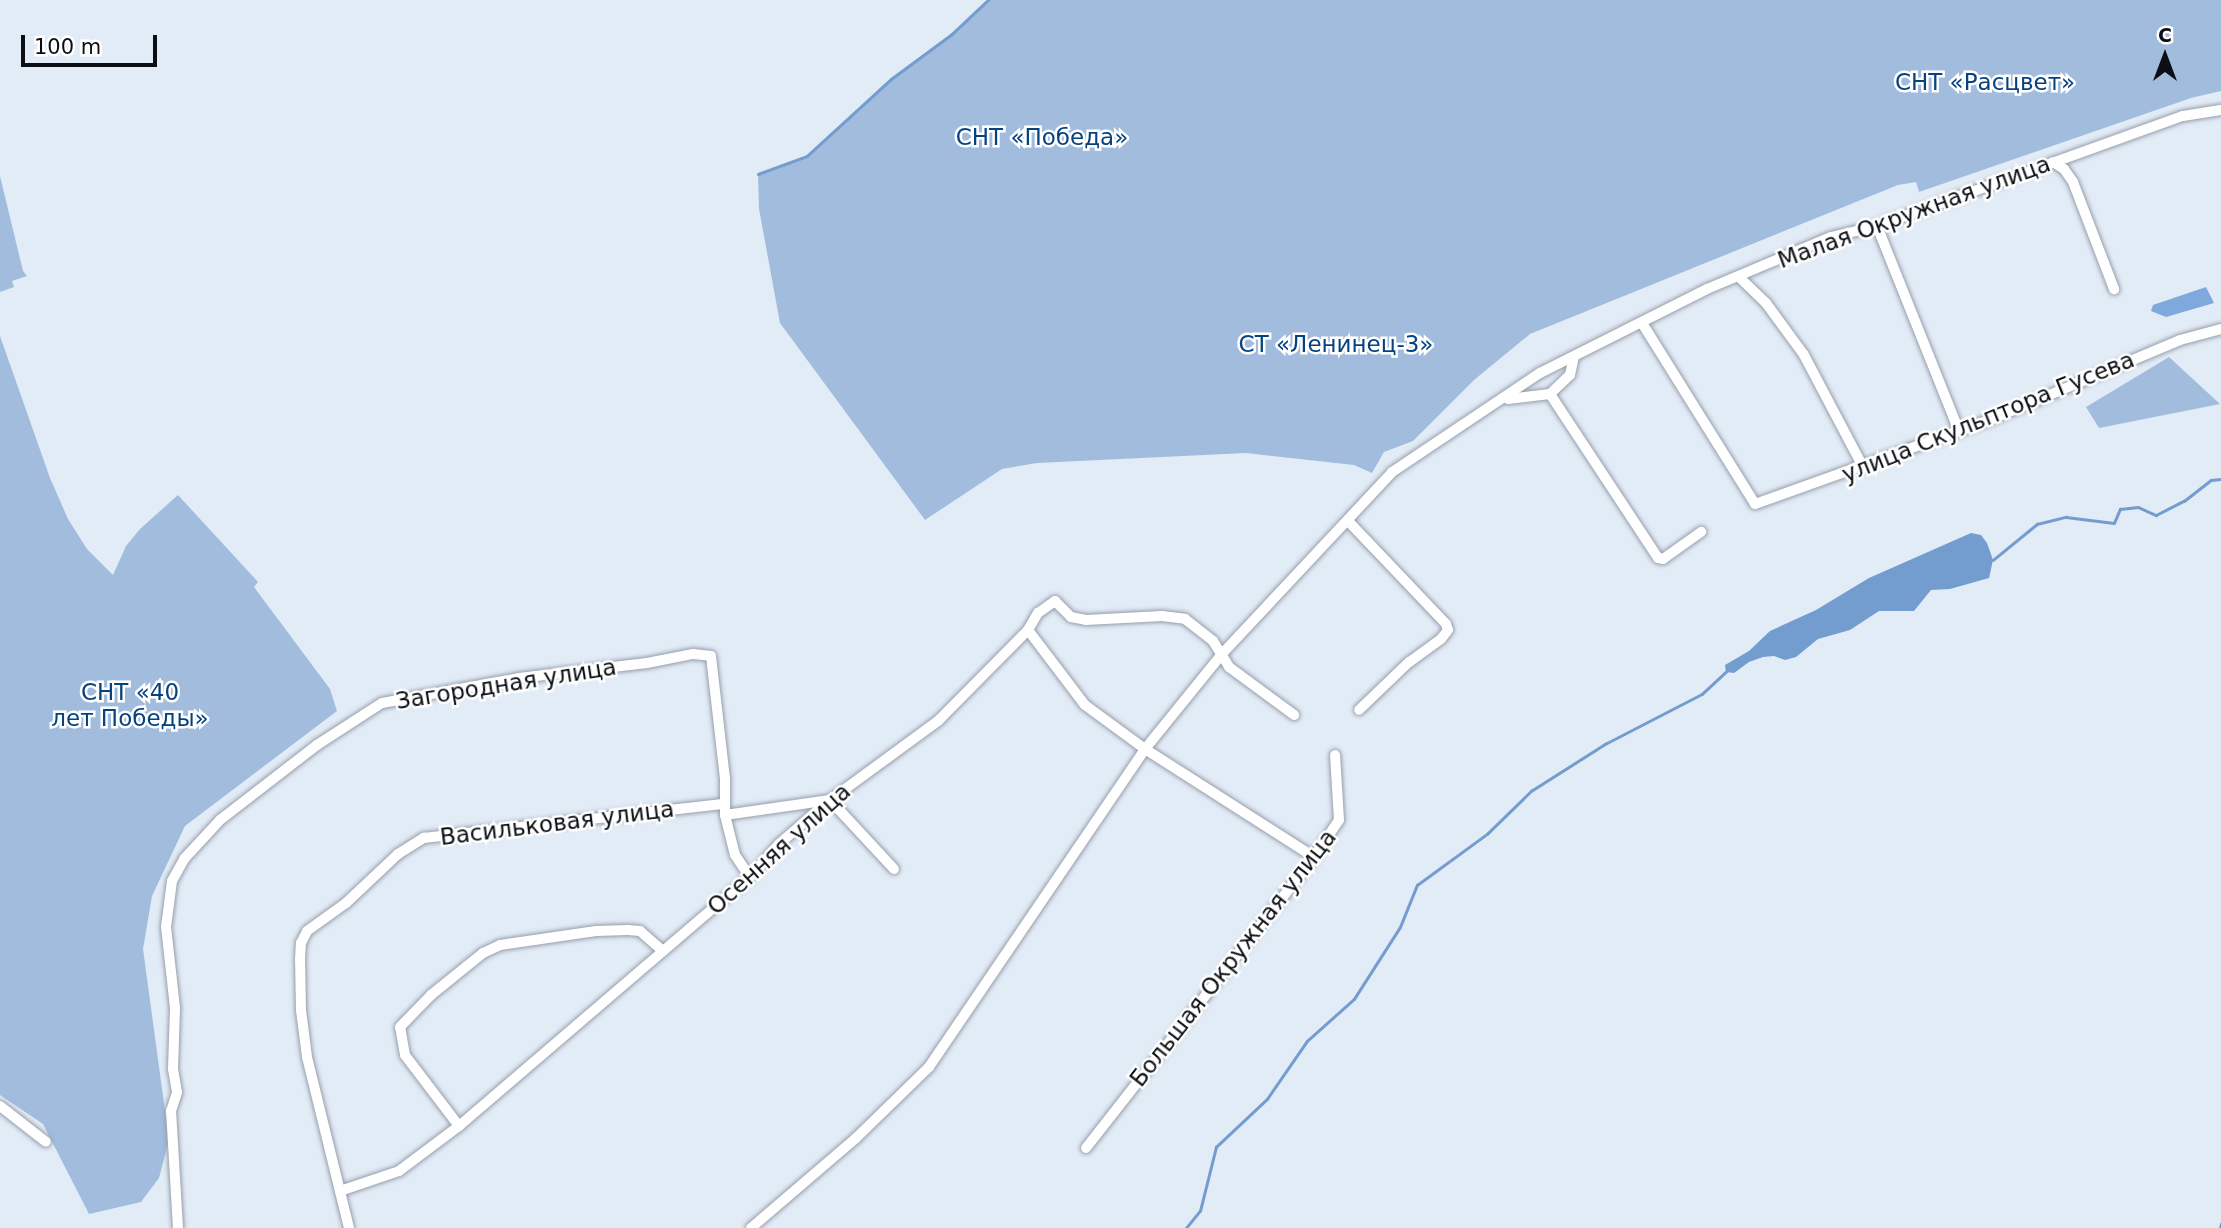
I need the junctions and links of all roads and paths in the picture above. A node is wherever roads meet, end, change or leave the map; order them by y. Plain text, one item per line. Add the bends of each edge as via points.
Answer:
1 (2221, 110) edge
2 (2053, 162) junction
3 (1877, 226) junction
4 (1740, 277) junction
5 (2115, 289) dead end
6 (1642, 323) junction
7 (2221, 329) edge
8 (1574, 356) junction
9 (1550, 394) junction
10 (1506, 399) junction
11 (1959, 431) junction
12 (1863, 467) junction
13 (1349, 522) junction
14 (1700, 533) dead end
15 (1028, 631) junction
16 (1222, 655) junction
17 (1359, 710) dead end
18 (1294, 715) dead end
19 (1145, 749) junction
20 (1335, 755) dead end
21 (830, 800) junction
22 (725, 809) junction
23 (1314, 857) junction
24 (894, 869) dead end
25 (750, 877) junction
26 (663, 951) junction
27 (0, 1106) edge
28 (458, 1126) junction
29 (47, 1142) dead end
30 (1086, 1148) dead end
31 (340, 1192) junction
32 (178, 1228) edge
33 (349, 1228) edge
34 (751, 1228) edge

1 - 2 street, Малая Окружная улица via 2183,116
2 - 3 street, Малая Окружная улица
2 - 5 street via 2073,182
3 - 4 street, Малая Окружная улица via 1831,237
3 - 11 street
4 - 6 street, Малая Окружная улица
4 - 12 street via 1766,303 1804,355
6 - 8 street, Малая Окружная улица
6 - 12 street, улица Скульптора Гусева via 1755,504
7 - 11 street, улица Скульптора Гусева via 2180,340
8 - 9 street via 1570,375
8 - 10 street, Малая Окружная улица via 1540,373
9 - 10 street
9 - 14 street via 1658,558
10 - 13 street, Малая Окружная улица via 1392,472
11 - 12 street, улица Скульптора Гусева
13 - 16 street, Малая Окружная улица
13 - 17 street via 1448,630
15 - 16 street, Осенняя улица via 1038,613 1055,601 1071,617 1086,620 1185,619 1213,641
15 - 19 street via 1085,705
15 - 21 street, Осенняя улица via 938,721
16 - 18 street via 1229,667
16 - 19 street, Малая Окружная улица
19 - 23 street
19 - 34 street, Малая Окружная улица via 929,1067 856,1138
20 - 23 street, Большая Окружная улица via 1339,820
21 - 22 street, Васильковая улица
21 - 24 street
21 - 25 street, Осенняя улица via 779,844
22 - 25 street via 735,855
22 - 31 street, Васильковая улица via 424,838 398,854 346,903 307,931 301,943 300,1010
22 - 32 street, Загородная улица via 711,656 693,654 519,677 382,702 266,782 198,842 172,881 166,927 175,1008 177,1092 170,1111
23 - 30 street, Большая Окружная улица
25 - 26 street, Осенняя улица
26 - 28 street, Осенняя улица
26 - 28 street via 640,931 628,930 596,930 500,945 431,995 400,1027 405,1055
27 - 29 street
28 - 31 street, Осенняя улица via 400,1171
31 - 33 street, Васильковая улица

